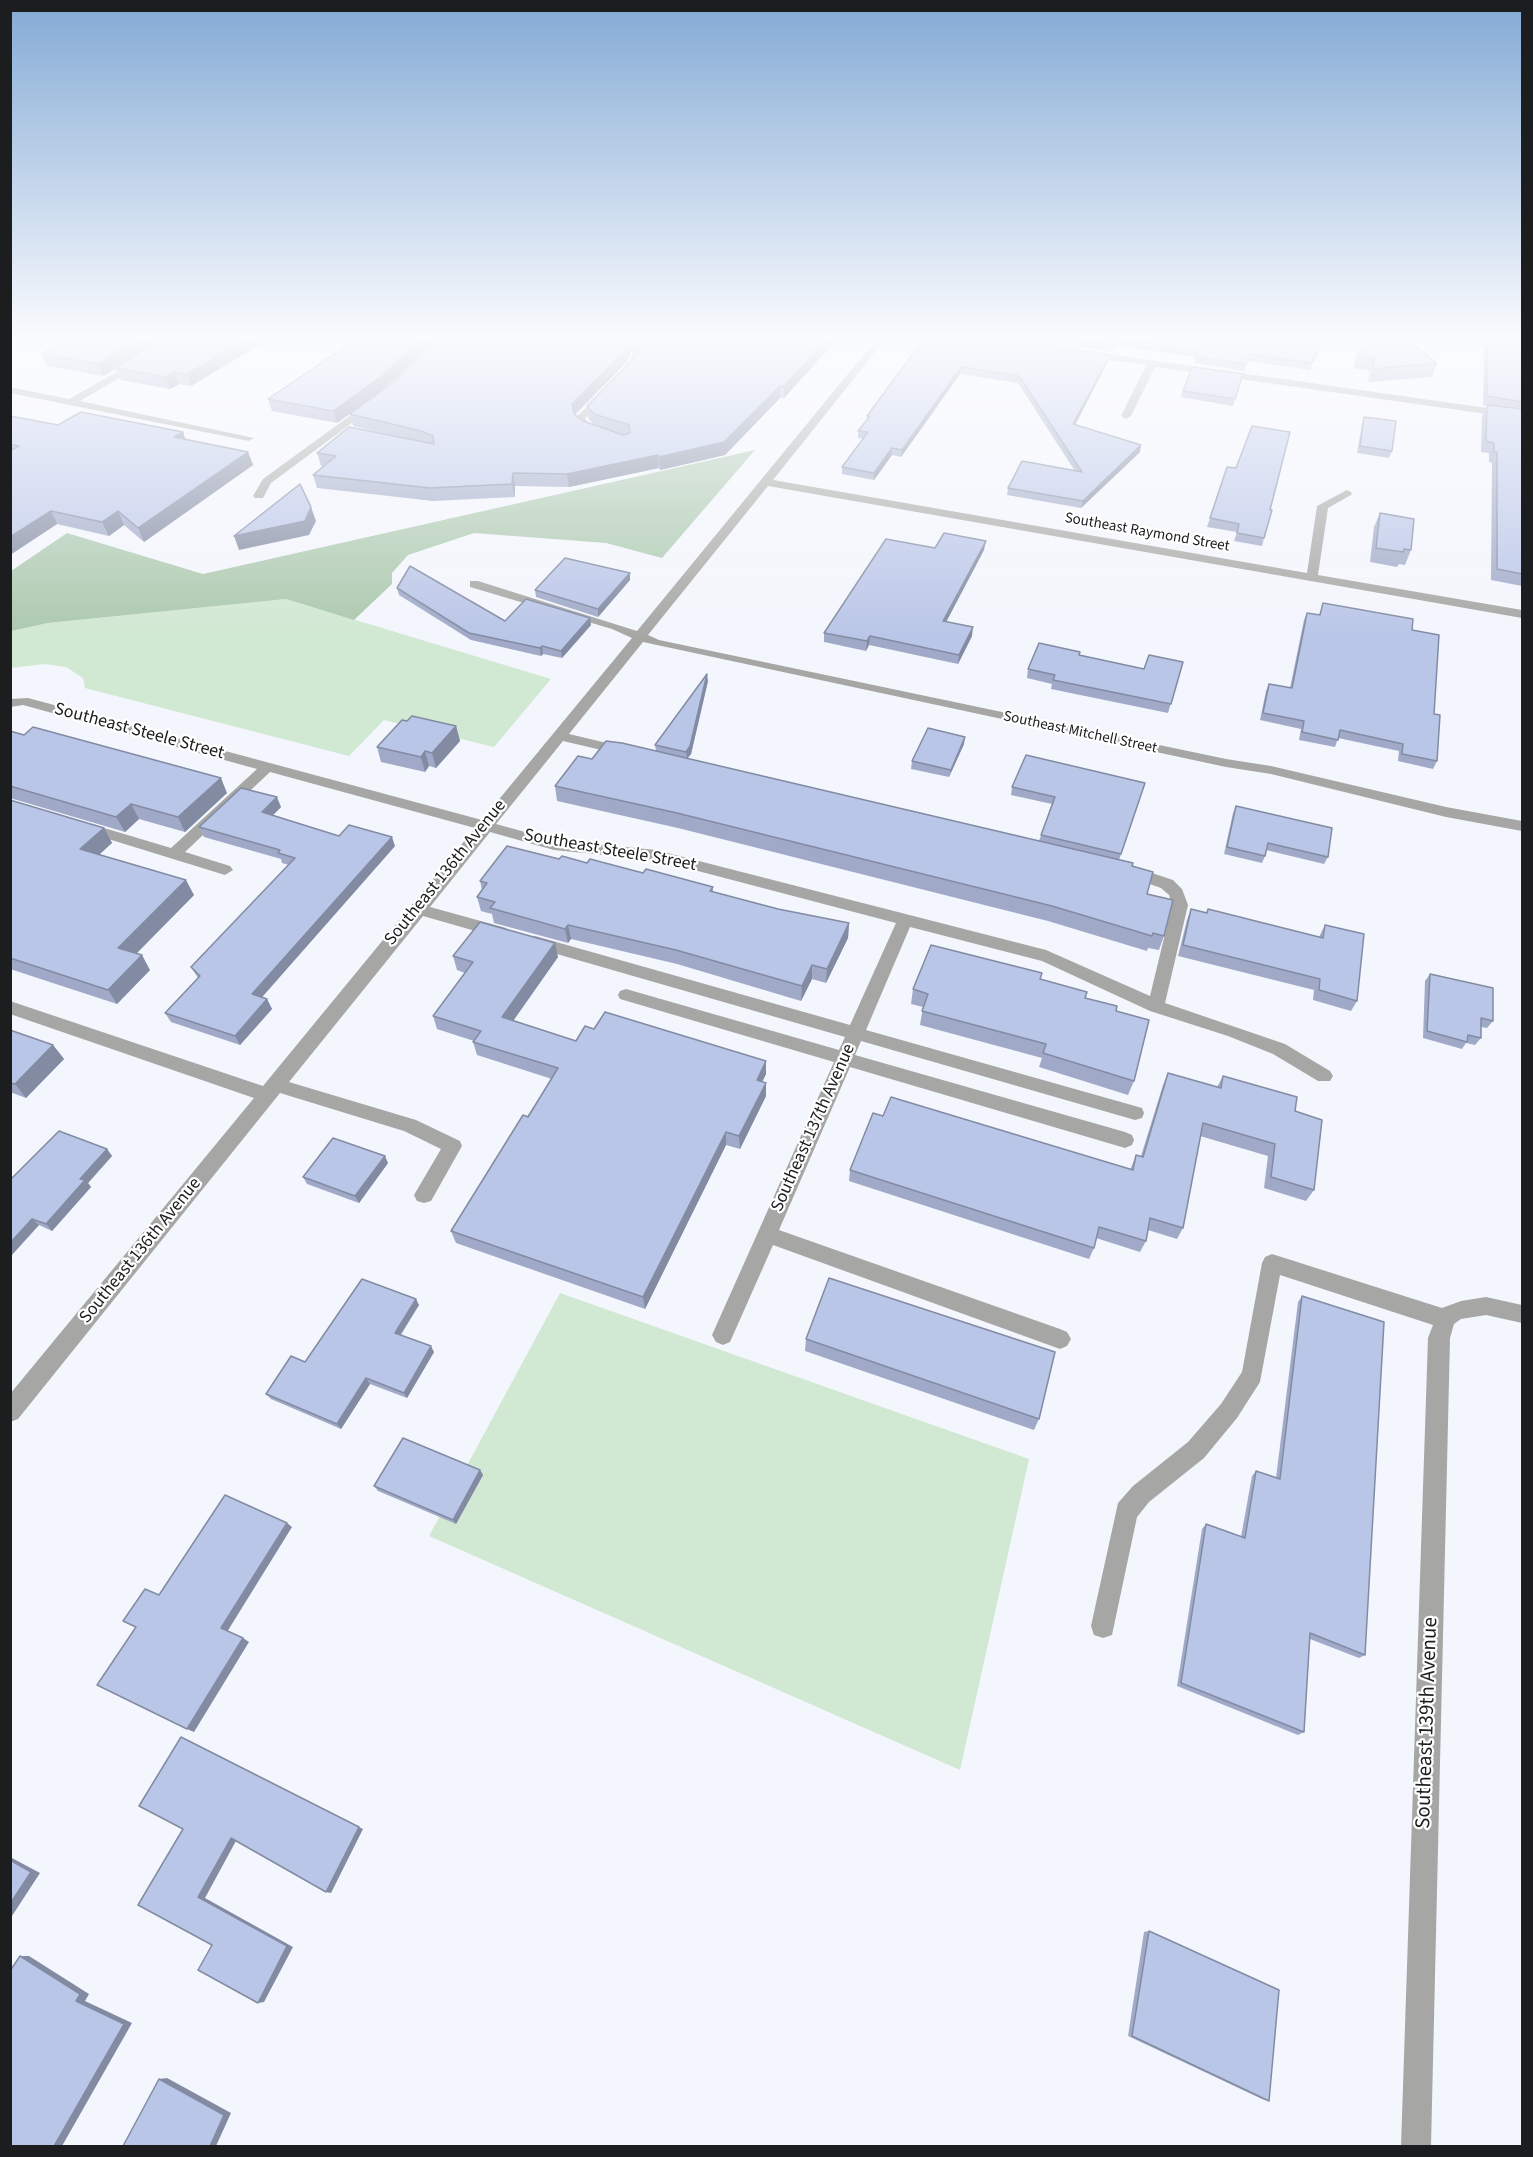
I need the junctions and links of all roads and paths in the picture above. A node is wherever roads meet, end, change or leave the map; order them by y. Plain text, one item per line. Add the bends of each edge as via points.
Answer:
1 (242, 437) edge
2 (330, 437) edge
3 (802, 437) edge
4 (249, 438) dead end
5 (765, 482) junction
6 (1347, 493) dead end
7 (259, 496) dead end
8 (1312, 577) junction
9 (474, 584) dead end
10 (1522, 614) edge
11 (639, 636) junction
12 (17, 702) edge
13 (558, 736) junction
14 (639, 755) edge
15 (267, 767) junction
16 (65, 821) edge
17 (484, 826) junction
18 (1522, 826) edge
19 (174, 855) junction
20 (1116, 868) edge
21 (225, 870) dead end
22 (418, 909) junction
23 (905, 920) junction
24 (626, 995) dead end
25 (1156, 1006) junction
26 (10, 1007) edge
27 (855, 1033) junction
28 (845, 1059) junction
29 (1324, 1076) dead end
30 (272, 1090) junction
31 (1134, 1113) dead end
32 (1125, 1140) dead end
33 (424, 1195) dead end
34 (767, 1234) junction
35 (1453, 1314) junction
36 (1522, 1314) edge
37 (723, 1335) dead end
38 (1060, 1339) dead end
39 (12, 1406) edge
40 (1104, 1626) dead end
41 (1416, 2146) edge

1 - 4 street
2 - 7 street via 267,481
3 - 5 street, Southeast 136th Avenue
5 - 8 street, Southeast Raymond Street
5 - 11 street, Southeast 136th Avenue
6 - 8 street via 1323,506
8 - 10 street, Southeast Raymond Street
9 - 11 street, Southeast Mitchell Street
11 - 13 street, Southeast 136th Avenue
11 - 18 street, Southeast Mitchell Street via 655,643
12 - 15 street, Southeast Steele Street
13 - 14 street
13 - 17 street, Southeast 136th Avenue
15 - 17 street, Southeast Steele Street
15 - 19 street
16 - 19 street
17 - 22 street, Southeast 136th Avenue
17 - 23 street, Southeast Steele Street via 554,845 656,855
19 - 21 street
20 - 25 street via 1167,884 1180,905
22 - 27 street
22 - 30 street, Southeast 136th Avenue
23 - 25 street, Southeast Steele Street via 1046,956
23 - 27 street, Southeast 137th Avenue
24 - 28 street
25 - 29 street, Southeast Steele Street via 1279,1049
26 - 30 street
27 - 28 street, Southeast 137th Avenue
27 - 31 street
28 - 32 street
28 - 34 street, Southeast 137th Avenue
30 - 33 street via 409,1125 453,1146
30 - 39 street, Southeast 136th Avenue
34 - 37 street, Southeast 137th Avenue
34 - 38 street
35 - 36 street via 1486,1306
35 - 40 street via 1272,1263 1252,1375 1229,1411 1196,1450 1126,1511
35 - 41 street, Southeast 139th Avenue via 1439,1338

